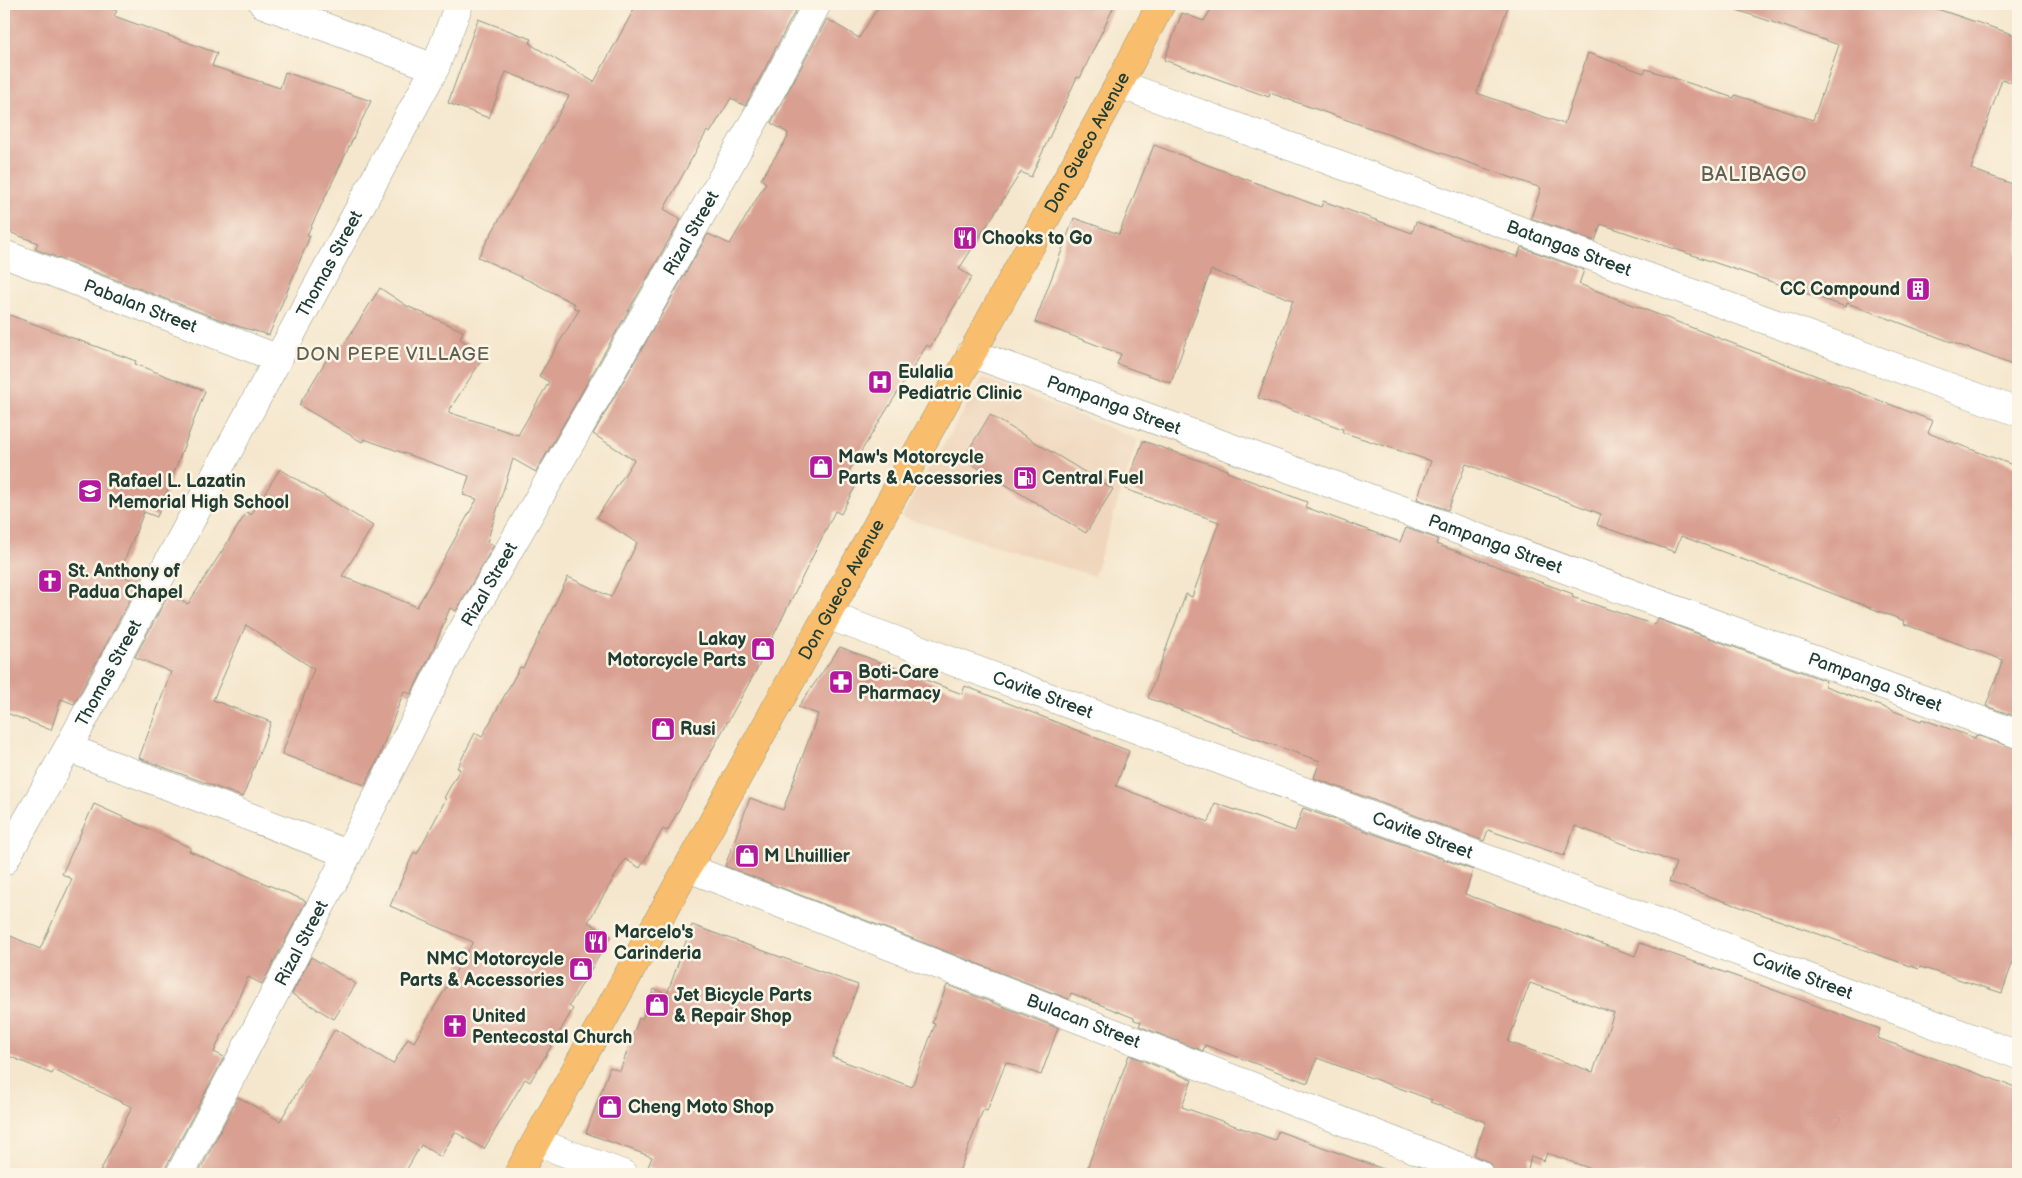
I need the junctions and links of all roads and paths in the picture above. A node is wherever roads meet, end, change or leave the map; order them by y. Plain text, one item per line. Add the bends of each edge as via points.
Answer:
1 (263, 4) edge
2 (459, 4) edge
3 (817, 4) edge
4 (1161, 4) edge
5 (435, 68) junction
6 (1119, 84) junction
7 (4, 254) edge
8 (971, 353) junction
9 (278, 358) junction
10 (2018, 412) edge
11 (827, 615) junction
12 (2018, 734) edge
13 (68, 748) junction
14 (348, 854) junction
15 (4, 861) edge
16 (688, 868) junction
17 (2018, 1055) edge
18 (536, 1142) junction
19 (180, 1174) edge
20 (518, 1174) edge
21 (623, 1174) edge
22 (1479, 1174) edge

1 - 5 street
2 - 5 street, Thomas Street
3 - 14 street, Rizal Street via 678,256 445,661
4 - 6 main road, Don Gueco Avenue
5 - 9 street, Thomas Street
6 - 8 main road, Don Gueco Avenue
6 - 10 street, Batangas Street
7 - 9 street, Pabalan Street
8 - 11 main road, Don Gueco Avenue
8 - 12 street, Pampanga Street
9 - 13 street, Thomas Street
11 - 16 main road, Don Gueco Avenue
11 - 17 street, Cavite Street
13 - 14 street
13 - 15 street, Thomas Street
14 - 19 street, Rizal Street
16 - 18 main road, Don Gueco Avenue
16 - 22 street, Bulacan Street
18 - 20 main road, Don Gueco Avenue
18 - 21 street

